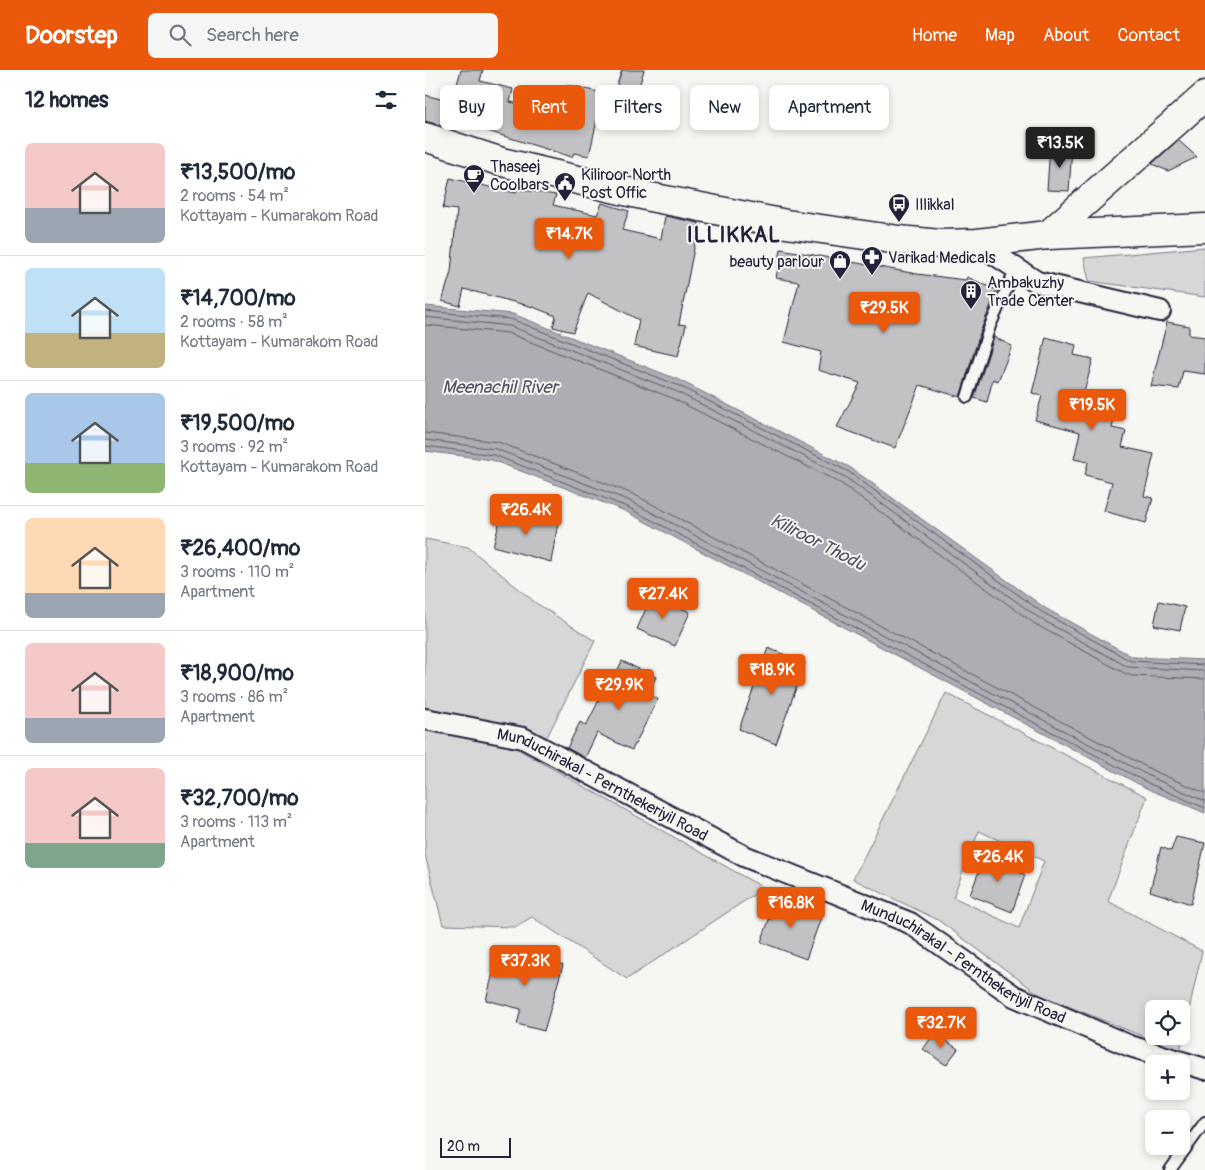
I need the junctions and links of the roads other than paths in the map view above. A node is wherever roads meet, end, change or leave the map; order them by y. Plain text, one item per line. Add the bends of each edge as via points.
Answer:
1 (1205, 96) edge
2 (425, 137) edge
3 (1205, 228) edge
4 (1048, 235) junction
5 (977, 243) junction
6 (1016, 268) junction
7 (1160, 311) dead end
8 (967, 397) dead end
9 (425, 719) edge
10 (1205, 1069) edge
11 (1205, 1122) edge
12 (1170, 1170) edge

1 - 4 main road
2 - 5 main road via 502,162 650,197 786,224 899,240
3 - 4 main road
4 - 5 main road
5 - 6 street
6 - 7 street via 1037,282
6 - 8 lane via 990,326
9 - 10 street, Munduchirakal - Pernthekeriyil Road via 523,738 744,856 910,923 1014,996 1130,1046
11 - 12 lane

